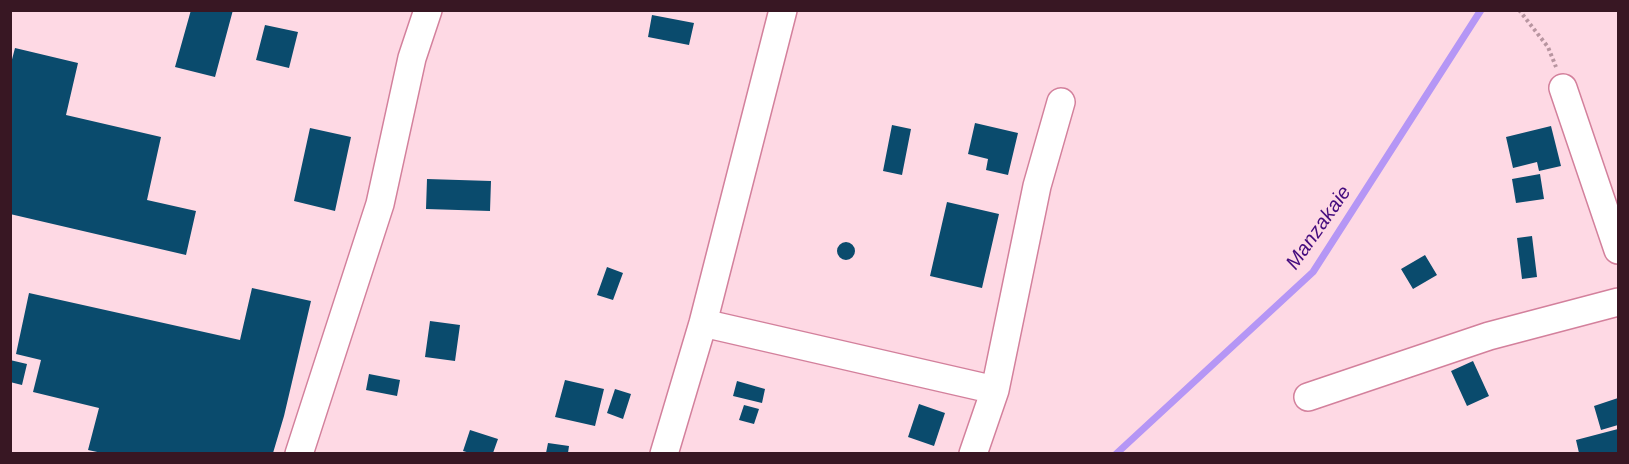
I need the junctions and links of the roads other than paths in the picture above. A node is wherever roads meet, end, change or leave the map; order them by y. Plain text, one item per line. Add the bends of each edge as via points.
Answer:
1 (428, 10) edge
2 (783, 10) edge
3 (1563, 88) road end
4 (1061, 102) dead end
5 (1618, 250) edge
6 (1618, 302) edge
7 (703, 323) junction
8 (995, 390) junction
9 (1308, 397) dead end
10 (299, 453) edge
11 (664, 453) edge
12 (973, 453) edge

1 - 10 street via 412,58 380,204
2 - 7 street
3 - 5 street
4 - 8 street via 1037,186
6 - 9 street via 1489,336
7 - 8 street
7 - 11 street
8 - 12 street

